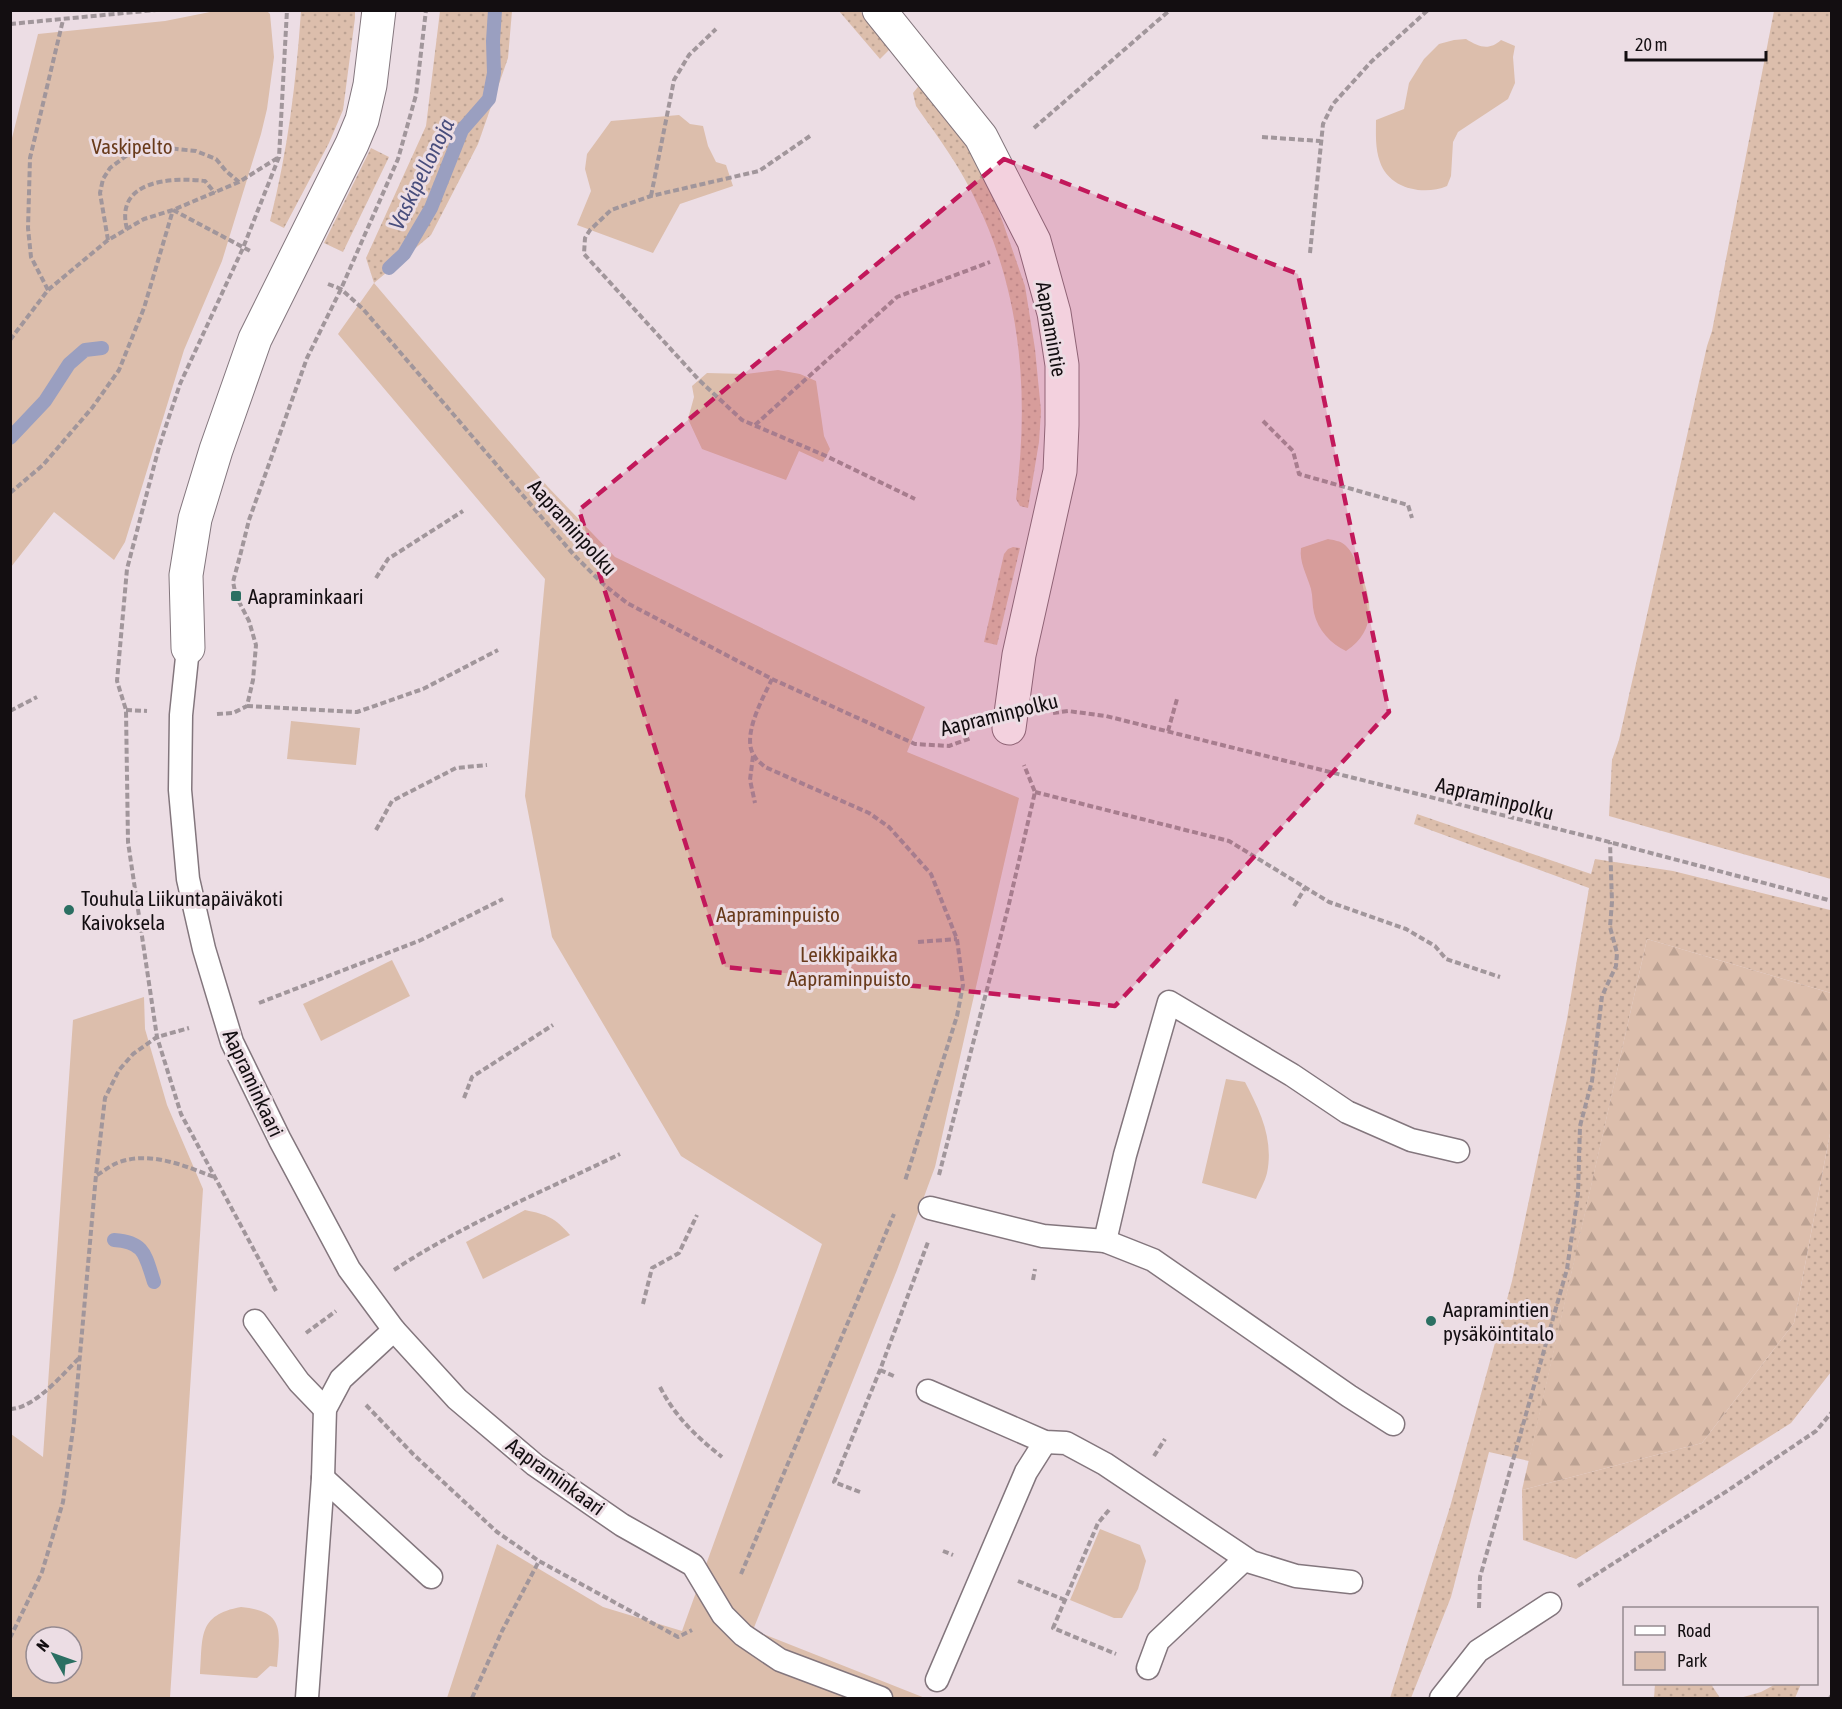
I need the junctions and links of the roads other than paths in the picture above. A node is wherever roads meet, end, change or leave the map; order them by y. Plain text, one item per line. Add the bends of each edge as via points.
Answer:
1 (379, 10) edge
2 (889, 15) edge
3 (188, 648) joint
4 (1009, 728) road end
5 (1458, 1151) dead end
6 (930, 1208) road end
7 (1105, 1241) junction
8 (255, 1322) dead end
9 (394, 1330) junction
10 (928, 1391) dead end
11 (325, 1409) junction
12 (1393, 1424) dead end
13 (1045, 1442) junction
14 (323, 1478) junction
15 (1245, 1559) junction
16 (431, 1577) dead end
17 (1351, 1582) dead end
18 (1550, 1604) road end
19 (1148, 1668) road end
20 (937, 1680) dead end
21 (307, 1698) edge
22 (881, 1698) edge
23 (1441, 1698) edge

1 - 3 street, Aapraminkaari via 362,120 255,339 195,519 186,576
2 - 4 street, Aapramintie via 981,136 1034,241 1054,313 1062,366 1060,471 1020,650
3 - 9 lane, Aapraminkaari via 181,715 180,790 188,879 224,1017 232,1042 280,1140 349,1269
5 - 7 lane via 1411,1140 1347,1112 1169,1002
6 - 7 lane via 1043,1236
7 - 12 lane via 1153,1260
8 - 11 lane via 299,1382
9 - 11 lane via 341,1379
9 - 22 lane, Aapraminkaari via 457,1399 535,1465 622,1525 693,1565 723,1615 743,1635 780,1660
10 - 13 lane
11 - 14 lane
13 - 15 lane via 1066,1443 1106,1464
13 - 20 lane via 1026,1472
14 - 16 lane
14 - 21 lane
15 - 17 lane via 1296,1576
15 - 19 lane via 1158,1641
18 - 23 lane via 1478,1651

